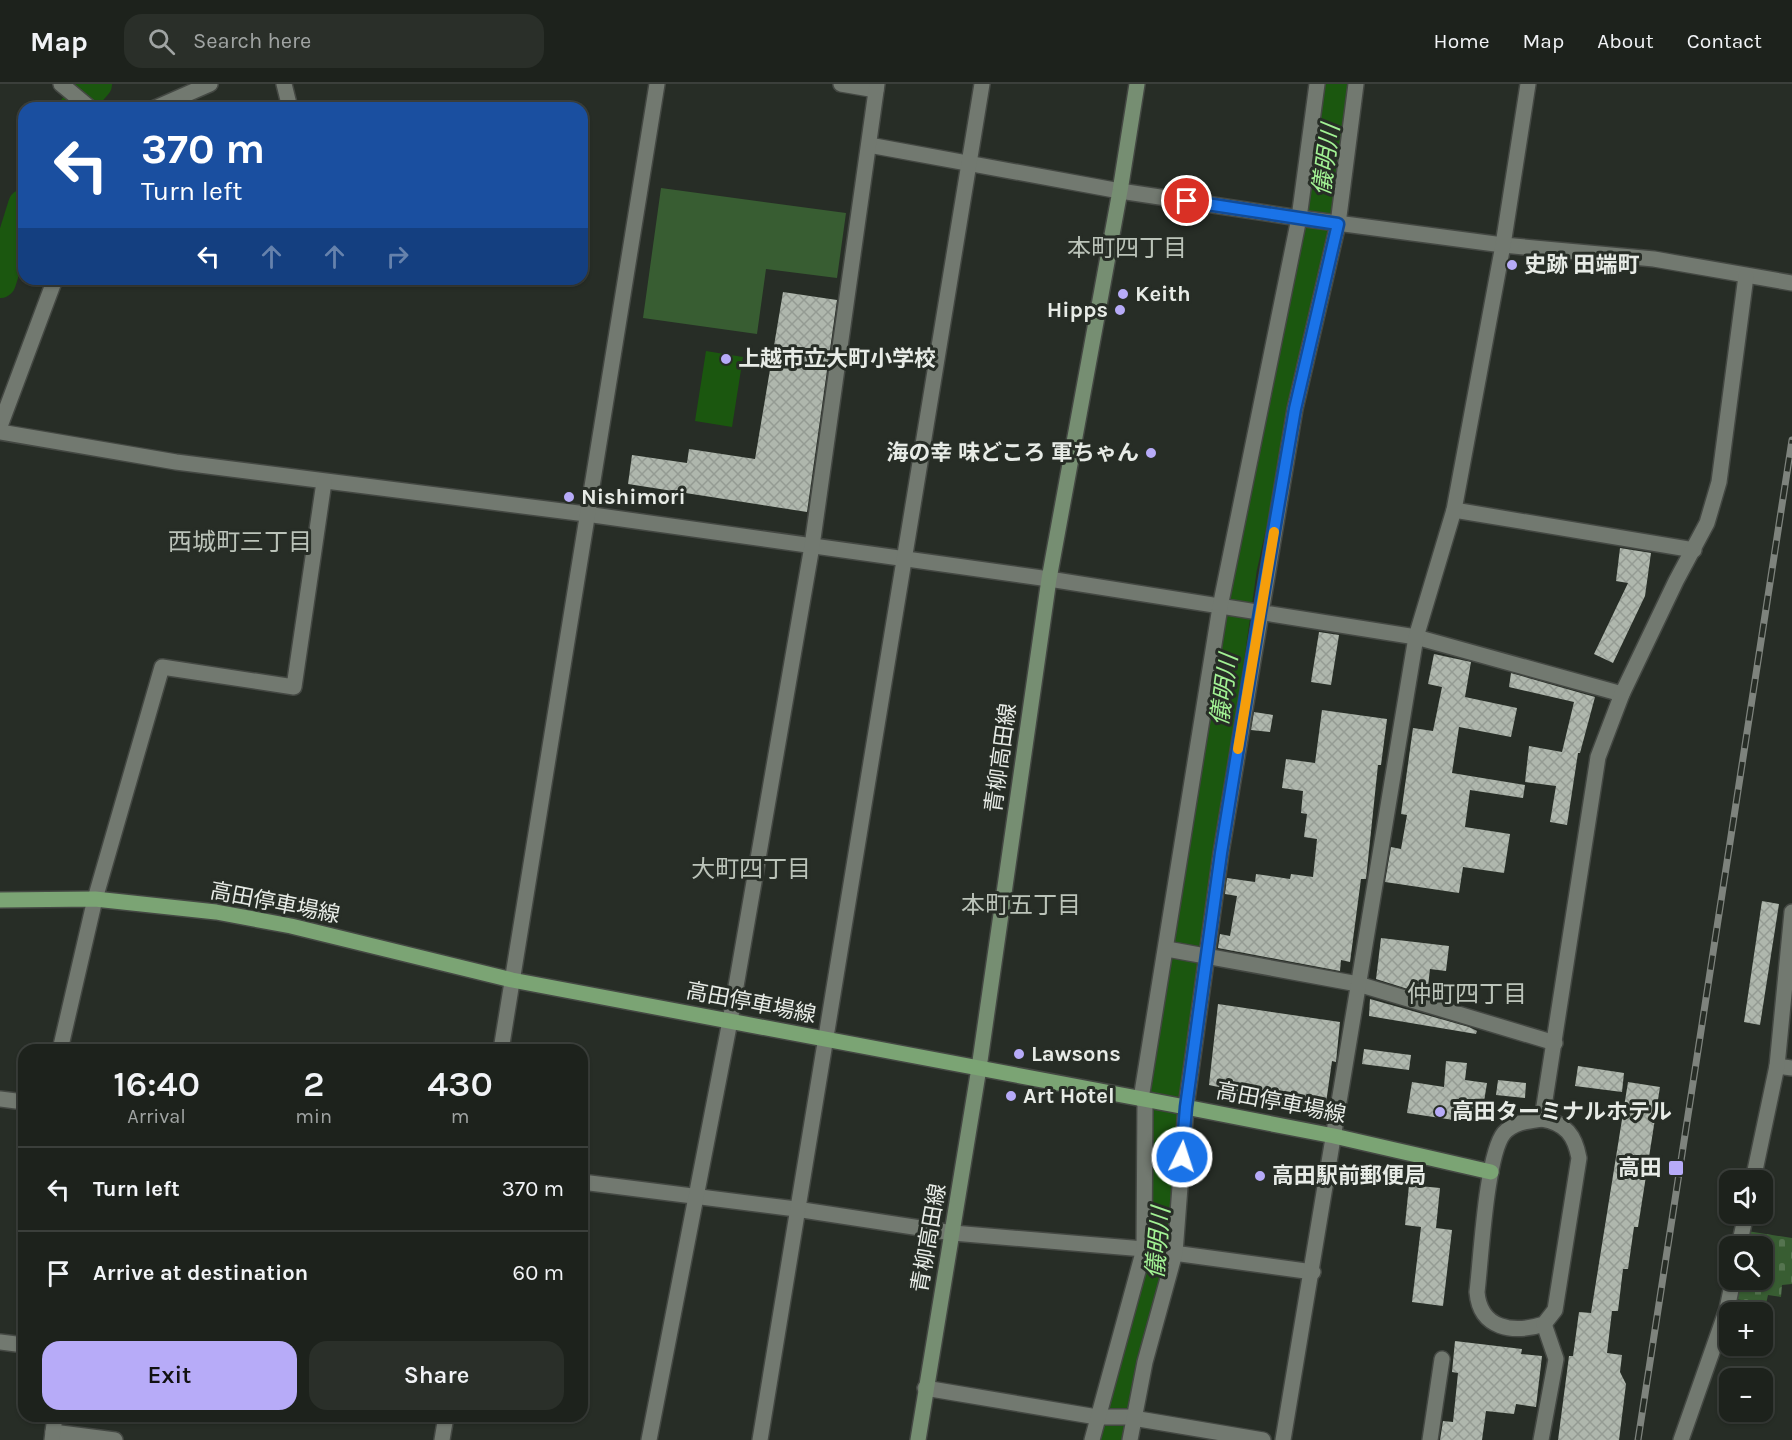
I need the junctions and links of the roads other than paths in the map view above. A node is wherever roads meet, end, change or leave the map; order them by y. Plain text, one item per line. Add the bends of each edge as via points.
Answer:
1 (61, 84) edge
2 (210, 84) edge
3 (284, 84) edge
4 (657, 84) edge
5 (841, 84) edge
6 (982, 84) edge
7 (1137, 84) edge
8 (1317, 84) edge
9 (1356, 84) edge
10 (1528, 84) edge
11 (876, 87) edge
12 (83, 102) edge
13 (169, 102) edge
14 (288, 102) edge
15 (868, 146) junction
16 (971, 162) junction
17 (1120, 191) junction
18 (1299, 218) junction
19 (1334, 223) junction
20 (1503, 245) junction
21 (1746, 276) junction
22 (1792, 283) edge
23 (53, 285) edge
24 (0, 426) edge
25 (0, 432) edge
26 (324, 482) junction
27 (1454, 510) junction
28 (586, 514) junction
29 (813, 546) junction
30 (1694, 550) junction
31 (904, 560) junction
32 (1049, 579) junction
33 (1220, 607) junction
34 (1255, 612) junction
35 (1416, 637) junction
36 (1622, 694) junction
37 (95, 899) junction
38 (0, 900) edge
39 (1792, 912) edge
40 (1171, 950) junction
41 (1205, 955) junction
42 (512, 980) junction
43 (1358, 984) junction
44 (730, 1021) junction
45 (824, 1041) junction
46 (1555, 1043) junction
47 (61, 1044) edge
48 (502, 1044) edge
49 (1784, 1067) edge
50 (979, 1068) junction
51 (0, 1099) edge
52 (1146, 1100) junction
53 (18, 1101) edge
54 (1180, 1106) junction
55 (1542, 1119) junction
56 (1334, 1136) junction
57 (1756, 1170) edge
58 (1491, 1172) junction
59 (588, 1183) edge
60 (695, 1196) junction
61 (796, 1209) junction
62 (953, 1233) junction
63 (1144, 1249) junction
64 (1175, 1253) junction
65 (1313, 1272) junction
66 (1731, 1290) edge
67 (1544, 1324) junction
68 (0, 1342) edge
69 (18, 1344) edge
70 (1442, 1359) dead end
71 (925, 1388) junction
72 (1096, 1417) junction
73 (1130, 1418) junction
74 (445, 1422) edge
75 (52, 1436) edge
76 (115, 1440) edge
77 (442, 1440) edge
78 (649, 1440) edge
79 (760, 1440) edge
80 (918, 1440) edge
81 (1092, 1440) edge
82 (1130, 1440) edge
83 (1263, 1440) edge
84 (1283, 1440) edge
85 (1430, 1440) edge
86 (1541, 1440) edge
87 (1682, 1440) edge

1 - 12 street
2 - 13 street
3 - 14 street
4 - 28 street
5 - 11 street
6 - 16 street
7 - 17 main road, 青柳高田線
8 - 18 street
9 - 19 street
10 - 20 street
11 - 15 street
15 - 16 street
15 - 29 street
16 - 17 street
16 - 31 street
17 - 18 street
17 - 32 main road, 青柳高田線
18 - 19 street
18 - 33 street
19 - 20 street
19 - 34 street
20 - 21 street via 1654,260
20 - 27 street
21 - 22 street
21 - 30 street via 1719,482
23 - 24 street
25 - 26 street
26 - 28 street
26 - 37 street via 294,687 162,667
27 - 30 street
27 - 35 street
28 - 29 street
28 - 42 street
29 - 31 street
29 - 44 street
30 - 36 street
31 - 32 street
31 - 45 street
32 - 33 street
32 - 50 main road, 青柳高田線
33 - 34 street
33 - 40 street
34 - 35 street
34 - 41 street
35 - 36 street
35 - 43 street
36 - 46 street via 1598,757
37 - 38 main road, 高田停車場線
37 - 42 main road, 高田停車場線 via 216,912 291,926
37 - 47 street
39 - 49 street
40 - 41 street
40 - 52 street
41 - 43 street
41 - 54 street
42 - 44 main road, 高田停車場線
42 - 48 street
43 - 46 street
43 - 56 street
44 - 45 main road, 高田停車場線
44 - 60 street
45 - 50 main road, 高田停車場線
45 - 61 street
46 - 55 street
49 - 57 street
50 - 52 main road, 高田停車場線
50 - 62 main road, 青柳高田線
51 - 53 street
52 - 54 main road, 高田停車場線
52 - 63 street
54 - 56 main road, 高田停車場線
54 - 64 street
55 - 58 street via 1521,1122 1504,1134
55 - 67 street via 1568,1130 1576,1141 1579,1158 1555,1310
56 - 58 main road, 高田停車場線
56 - 65 street
58 - 67 street via 1478,1306 1492,1323 1519,1328
59 - 60 street
60 - 61 street
60 - 78 street
61 - 62 street
61 - 79 street
62 - 63 street
62 - 71 main road, 青柳高田線
63 - 64 street
63 - 72 street
64 - 65 street
64 - 73 street
65 - 84 street
66 - 87 street
67 - 86 street via 1556,1359
68 - 69 street
70 - 85 street
71 - 72 street
71 - 80 main road, 青柳高田線
72 - 73 street
72 - 81 street
73 - 82 street
73 - 83 street
74 - 77 street
75 - 76 street

